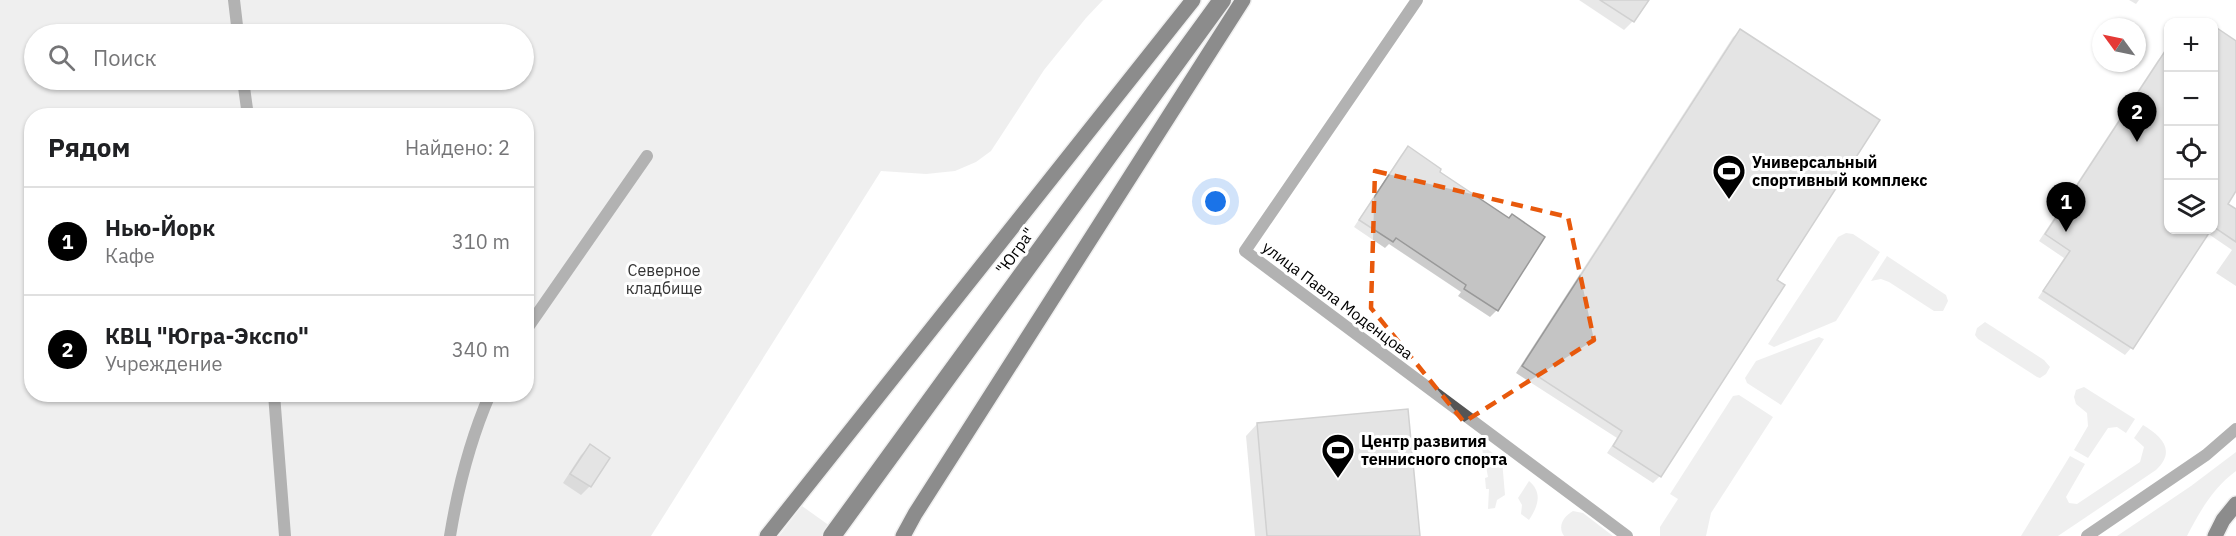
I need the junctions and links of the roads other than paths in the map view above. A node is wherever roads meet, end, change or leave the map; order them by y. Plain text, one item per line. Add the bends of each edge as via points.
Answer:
1 (234, 0) edge
2 (1193, 0) edge
3 (1222, 0) edge
4 (1243, 0) edge
5 (1417, 0) edge
6 (237, 24) edge
7 (244, 90) edge
8 (247, 108) edge
9 (647, 156) dead end
10 (534, 318) edge
11 (275, 402) edge
12 (487, 402) edge
13 (2236, 429) edge
14 (2236, 504) edge
15 (836, 530) edge
16 (285, 536) edge
17 (450, 536) edge
18 (767, 536) edge
19 (903, 536) edge
20 (1627, 536) edge
21 (2087, 536) edge
22 (2213, 536) edge

1 - 6 street
2 - 18 main road
3 - 15 highway, "Югра"
4 - 19 main road
5 - 20 street, улица Павла Моденцова via 1245,251
7 - 8 street
9 - 10 street
11 - 16 street
12 - 17 street via 471,442
13 - 21 street via 2206,455
14 - 22 main road

